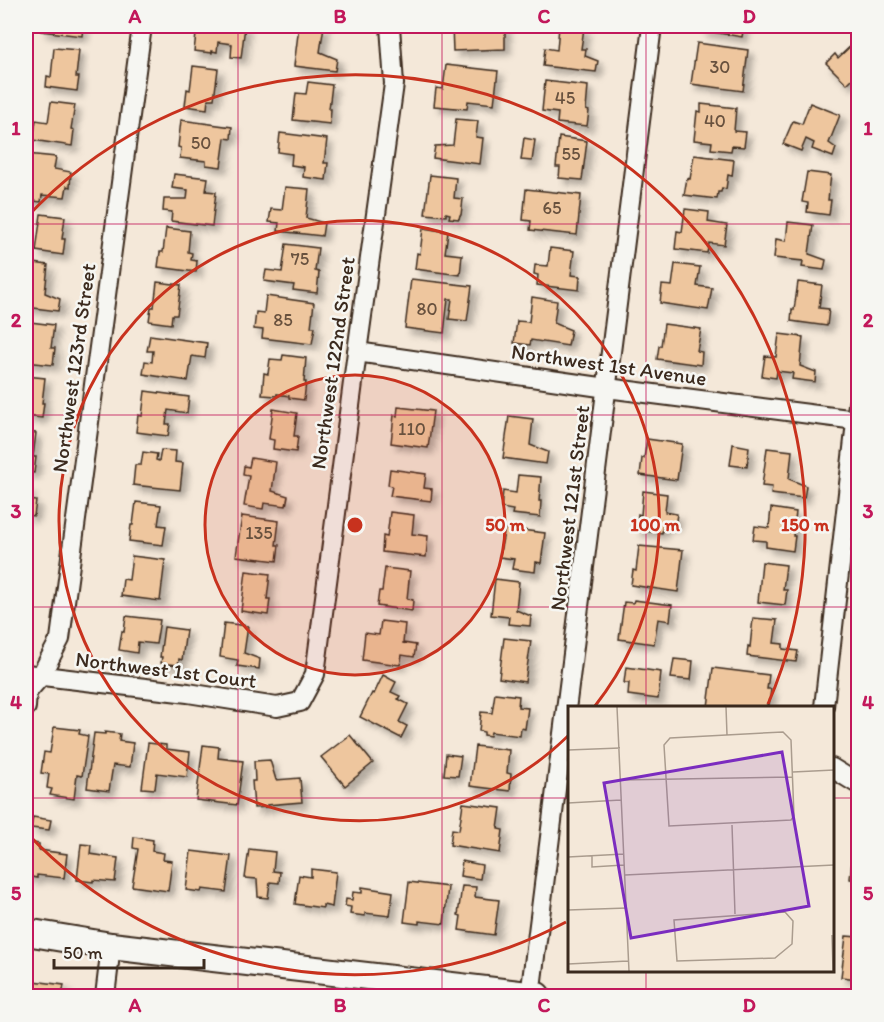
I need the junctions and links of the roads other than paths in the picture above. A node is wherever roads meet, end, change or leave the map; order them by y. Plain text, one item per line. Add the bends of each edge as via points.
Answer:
1 (142, 26) edge
2 (390, 26) edge
3 (652, 26) edge
4 (357, 352) junction
5 (608, 388) junction
6 (857, 412) edge
7 (33, 675) edge
8 (300, 702) joint
9 (569, 706) edge
10 (824, 706) edge
11 (26, 707) edge
12 (568, 717) edge
13 (833, 769) edge
14 (858, 784) edge
15 (26, 932) edge
16 (111, 946) junction
17 (412, 989) edge
18 (105, 996) edge
19 (534, 996) edge

1 - 7 street, Northwest 123rd Street via 60,639
2 - 4 street, Northwest 122nd Street via 394,84
3 - 5 street, Northwest 121st Street
4 - 5 street, Northwest 1st Avenue
4 - 8 street, Northwest 122nd Street via 315,674
5 - 6 street, Northwest 1st Avenue
5 - 9 street, Northwest 121st Street
6 - 10 street
7 - 8 street, Northwest 1st Court via 277,707
7 - 11 street, Northwest 123rd Street
12 - 19 street, Northwest 121st Street
13 - 14 street
15 - 16 street
16 - 17 street
16 - 18 street
17 - 19 street

